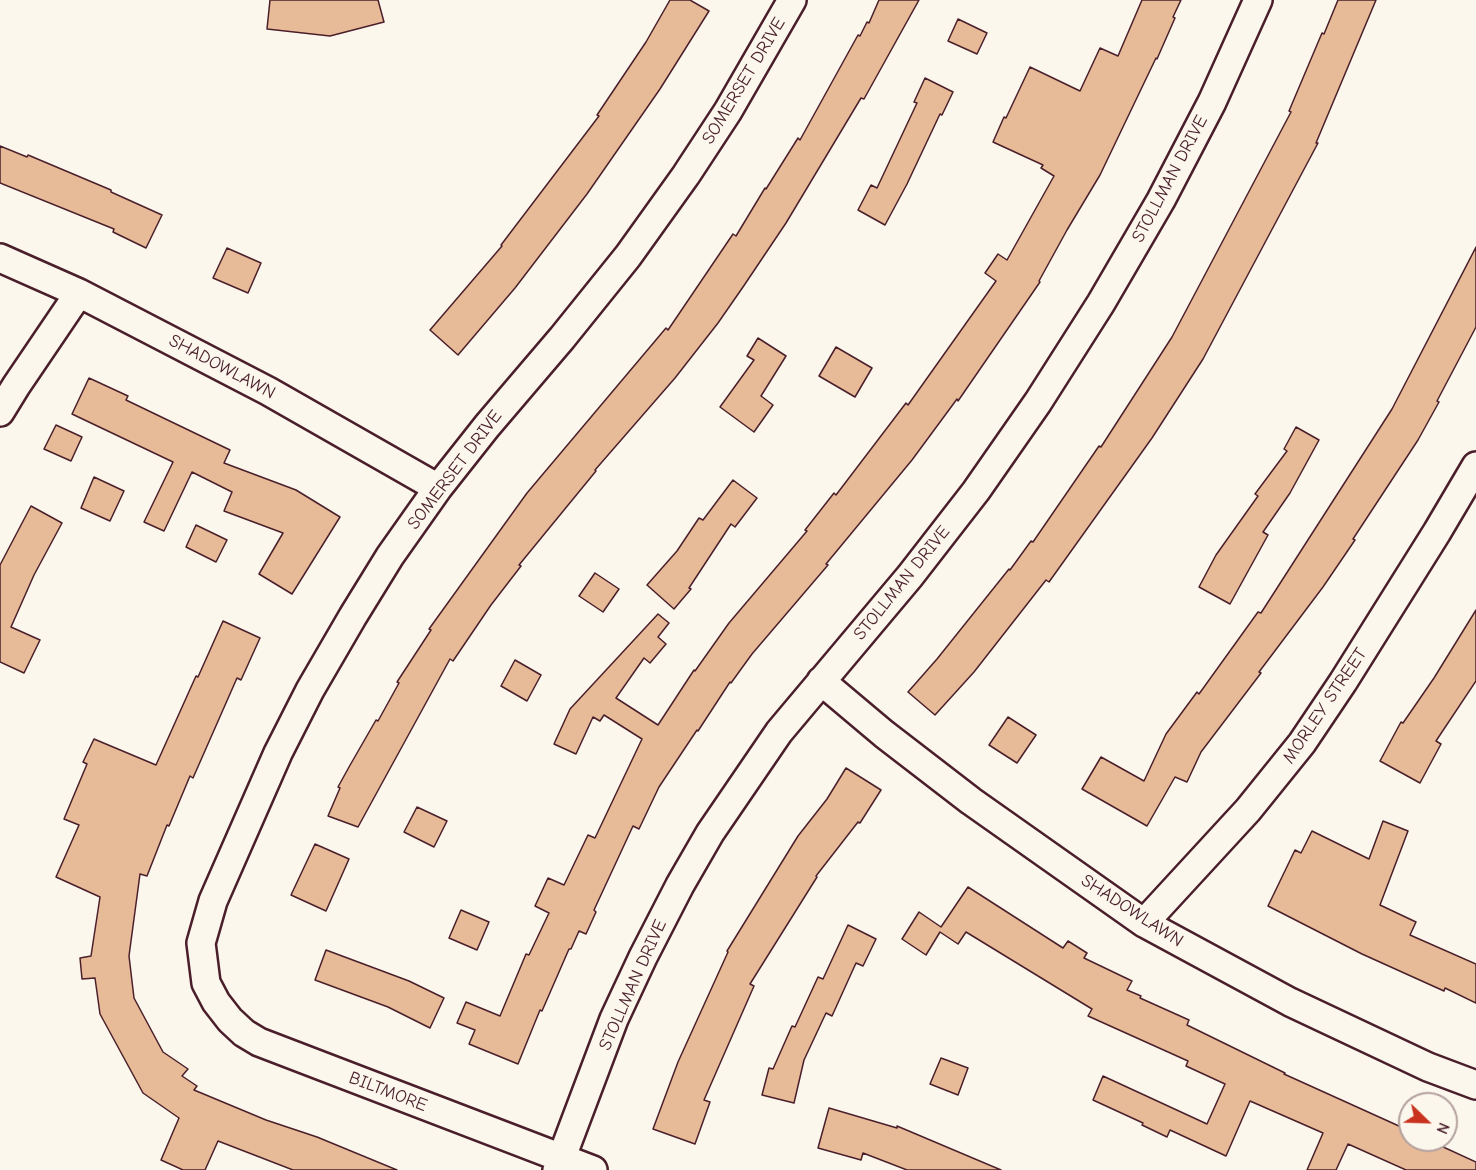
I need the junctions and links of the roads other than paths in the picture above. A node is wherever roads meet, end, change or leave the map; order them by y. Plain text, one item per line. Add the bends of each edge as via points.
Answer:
1 (792, 0) edge
2 (1258, 0) edge
3 (0, 258) edge
4 (79, 293) junction
5 (0, 412) edge
6 (1476, 466) edge
7 (438, 488) junction
8 (821, 681) junction
9 (1144, 923) junction
10 (207, 983) joint
11 (1476, 1085) edge
12 (559, 1164) edge
13 (593, 1170) edge

1 - 7 street, SOMERSET DRIVE via 728,111 628,256
2 - 8 street, STOLLMAN DRIVE via 1212,102 1161,200 1038,402 910,576
3 - 4 street, SHADOWLAWN
4 - 5 street
4 - 7 street, SHADOWLAWN via 268,391
6 - 9 street, MORLEY STREET via 1302,743 1248,810
7 - 10 street, SOMERSET DRIVE via 353,616 278,753 204,928 201,943
8 - 9 street, SHADOWLAWN via 971,801
8 - 12 street, STOLLMAN DRIVE via 744,782 680,885 614,1019
9 - 11 street, SHADOWLAWN via 1290,1002
10 - 12 street, BILTMORE via 230,1020 259,1042
12 - 13 street, BILTMORE

